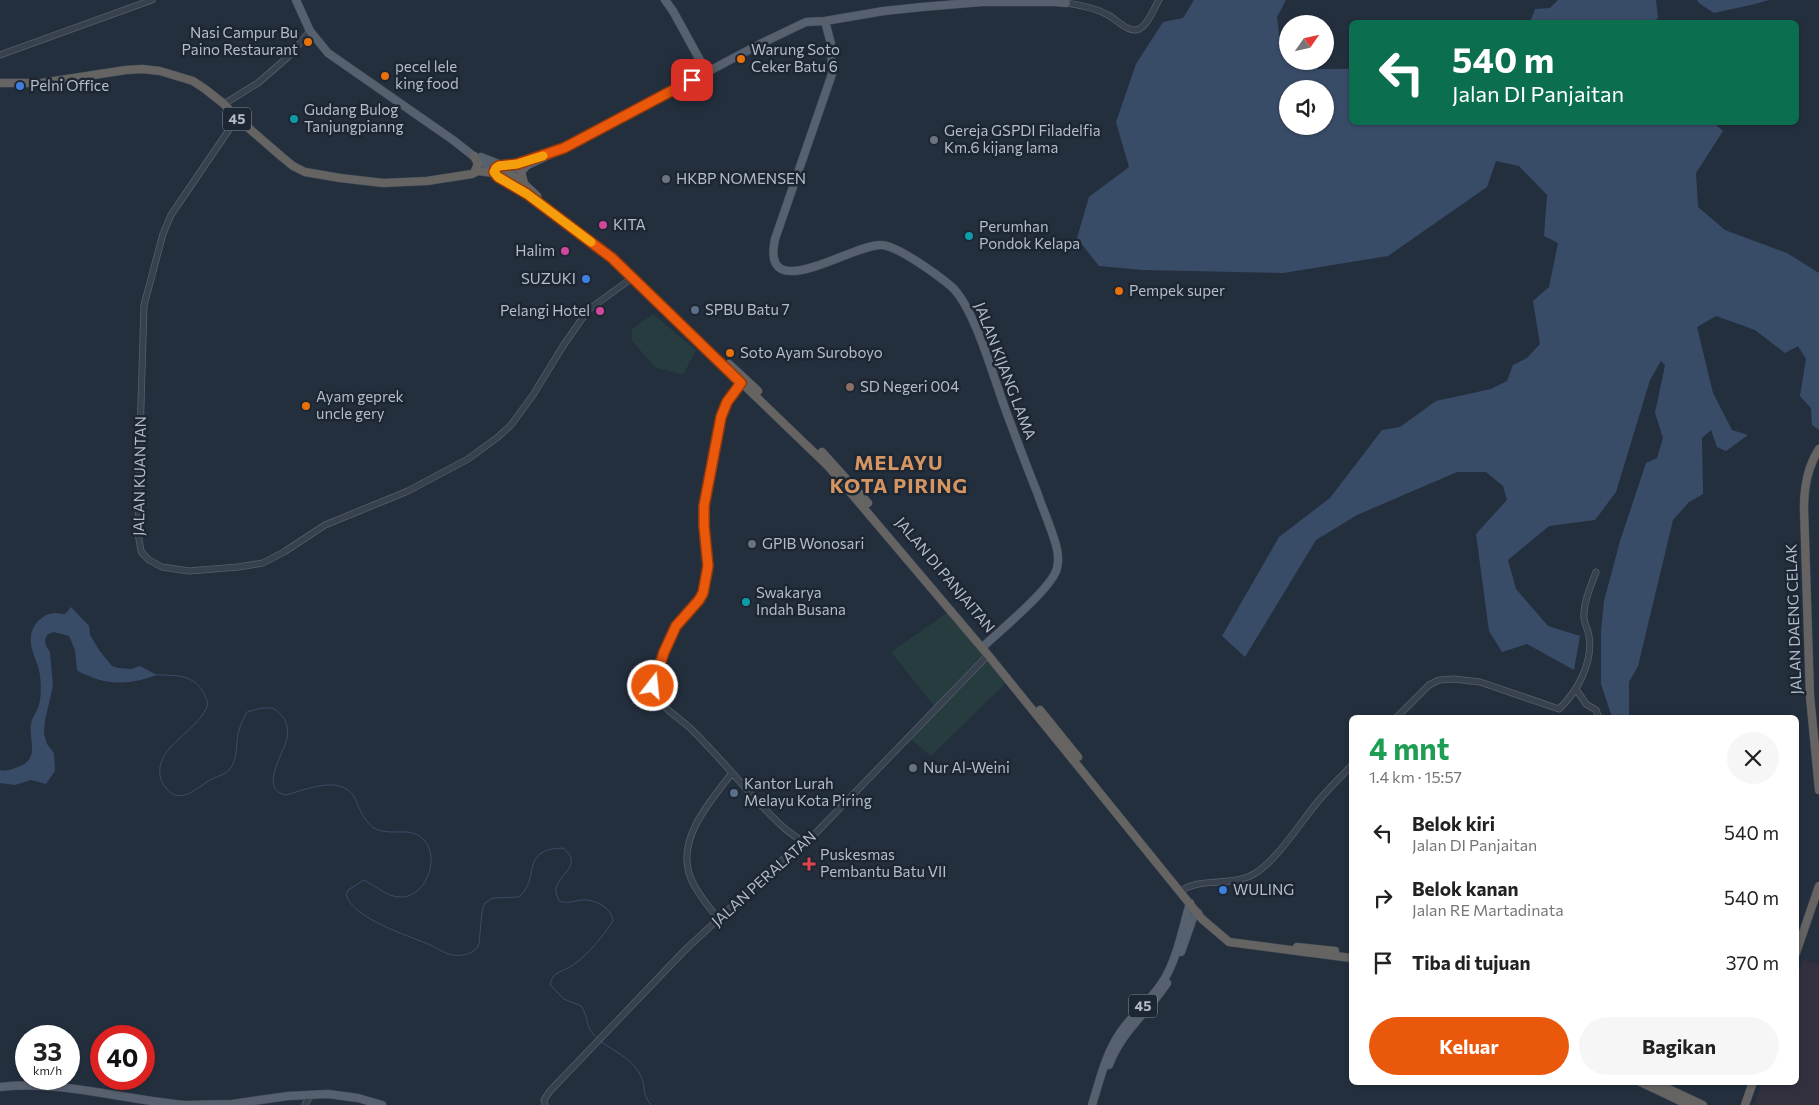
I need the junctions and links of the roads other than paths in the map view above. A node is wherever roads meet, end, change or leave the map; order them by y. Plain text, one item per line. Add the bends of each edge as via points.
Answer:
1 (152, 0) edge
2 (296, 0) edge
3 (665, 0) edge
4 (1159, 0) edge
5 (1066, 3) joint
6 (826, 21) junction
7 (310, 31) junction
8 (0, 55) edge
9 (707, 73) junction
10 (0, 84) edge
11 (224, 104) junction
12 (237, 118) junction
13 (460, 145) junction
14 (551, 153) junction
15 (474, 156) junction
16 (481, 162) junction
17 (527, 165) junction
18 (500, 172) junction
19 (474, 173) junction
20 (486, 176) junction
21 (528, 191) junction
22 (632, 278) junction
23 (741, 383) junction
24 (1819, 449) edge
25 (882, 524) junction
26 (1596, 572) dead end
27 (986, 644) junction
28 (988, 655) junction
29 (1576, 689) junction
30 (1399, 715) edge
31 (1598, 715) edge
32 (1074, 756) junction
33 (1349, 768) edge
34 (732, 773) junction
35 (1819, 790) edge
36 (805, 842) junction
37 (1819, 886) edge
38 (1184, 889) junction
39 (1195, 908) junction
40 (718, 919) junction
41 (1799, 945) edge
42 (1329, 953) junction
43 (1349, 953) edge
44 (1349, 958) edge
45 (1156, 995) junction
46 (1646, 1085) edge
47 (1660, 1085) edge
48 (1752, 1085) edge
49 (0, 1087) edge
50 (312, 1094) junction
51 (185, 1105) edge
52 (304, 1105) edge
53 (382, 1105) edge
54 (545, 1105) edge
55 (1092, 1105) edge
56 (1098, 1105) edge
57 (1689, 1105) edge
58 (1703, 1105) edge
59 (1745, 1105) edge

1 - 8 street
2 - 7 main road
3 - 9 main road
4 - 5 street via 1148,19 1136,30 1130,30 1109,15
5 - 6 main road via 982,2 884,11
6 - 9 main road via 800,25
6 - 27 main road, JALAN KIJANG LAMA via 832,74 775,239 774,261 783,271 795,272 862,248 888,246 904,253 947,283 964,303 1054,538 1058,557 1056,571 1044,588
7 - 11 street via 288,57 258,83
7 - 13 main road via 328,53
9 - 14 main road
10 - 11 highway, 45 via 41,83 126,70 160,70 193,81
11 - 12 highway, 45
12 - 19 highway, 45 via 293,166 314,174 383,183
12 - 22 street, JALAN KUANTAN via 171,215 144,305 138,533 141,552 162,567 189,571 263,562 325,525 408,491 468,459 511,425 588,310
13 - 15 main road
13 - 18 main road
14 - 17 main road
14 - 18 main road
15 - 16 main road
15 - 19 highway via 478,164
16 - 18 main road
16 - 19 highway via 481,168
17 - 18 main road
17 - 21 highway via 521,174
18 - 19 highway
18 - 20 highway
18 - 21 highway, JALAN DI PANJAITAN via 520,180
19 - 20 highway
20 - 21 highway
21 - 22 highway, JALAN DI PANJAITAN via 612,258
21 - 25 highway, JALAN DI PANJAITAN via 603,246 750,383 831,462
22 - 23 highway, JALAN DI PANJAITAN
23 - 25 highway, JALAN DI PANJAITAN via 828,466
23 - 34 street via 721,417 704,506 708,566 703,593 676,626 653,689 663,704 707,744
24 - 35 highway, JALAN DAENG CELAK via 1809,471 1804,508 1810,696
25 - 27 highway, JALAN DI PANJAITAN
25 - 28 highway, JALAN DI PANJAITAN
26 - 29 street via 1584,616 1589,636 1588,654
27 - 32 highway, JALAN DI PANJAITAN
28 - 32 highway, JALAN DI PANJAITAN
28 - 36 street, JALAN PERALATAN
29 - 30 street via 1558,709 1472,680 1445,680 1429,684
29 - 31 street
32 - 38 highway, JALAN DI PANJAITAN
32 - 39 highway, JALAN DI PANJAITAN
33 - 38 street via 1263,868 1242,879
34 - 36 street via 780,824
34 - 40 street via 706,808 690,838 687,852 692,881
36 - 40 street, JALAN PERALATAN
37 - 41 highway
38 - 39 highway, JALAN DI PANJAITAN
39 - 42 highway via 1229,942
39 - 45 main road, 45
39 - 45 main road, 45 via 1178,961 1168,983
40 - 54 street, JALAN PERALATAN via 606,1030 545,1097
42 - 43 highway
42 - 44 highway
45 - 55 main road, 45 via 1120,1032 1105,1061
45 - 56 main road, 45 via 1110,1062
46 - 57 highway
47 - 58 highway
48 - 59 highway
49 - 51 main road via 71,1088
50 - 51 main road via 249,1103
50 - 52 street
50 - 53 main road via 358,1098

